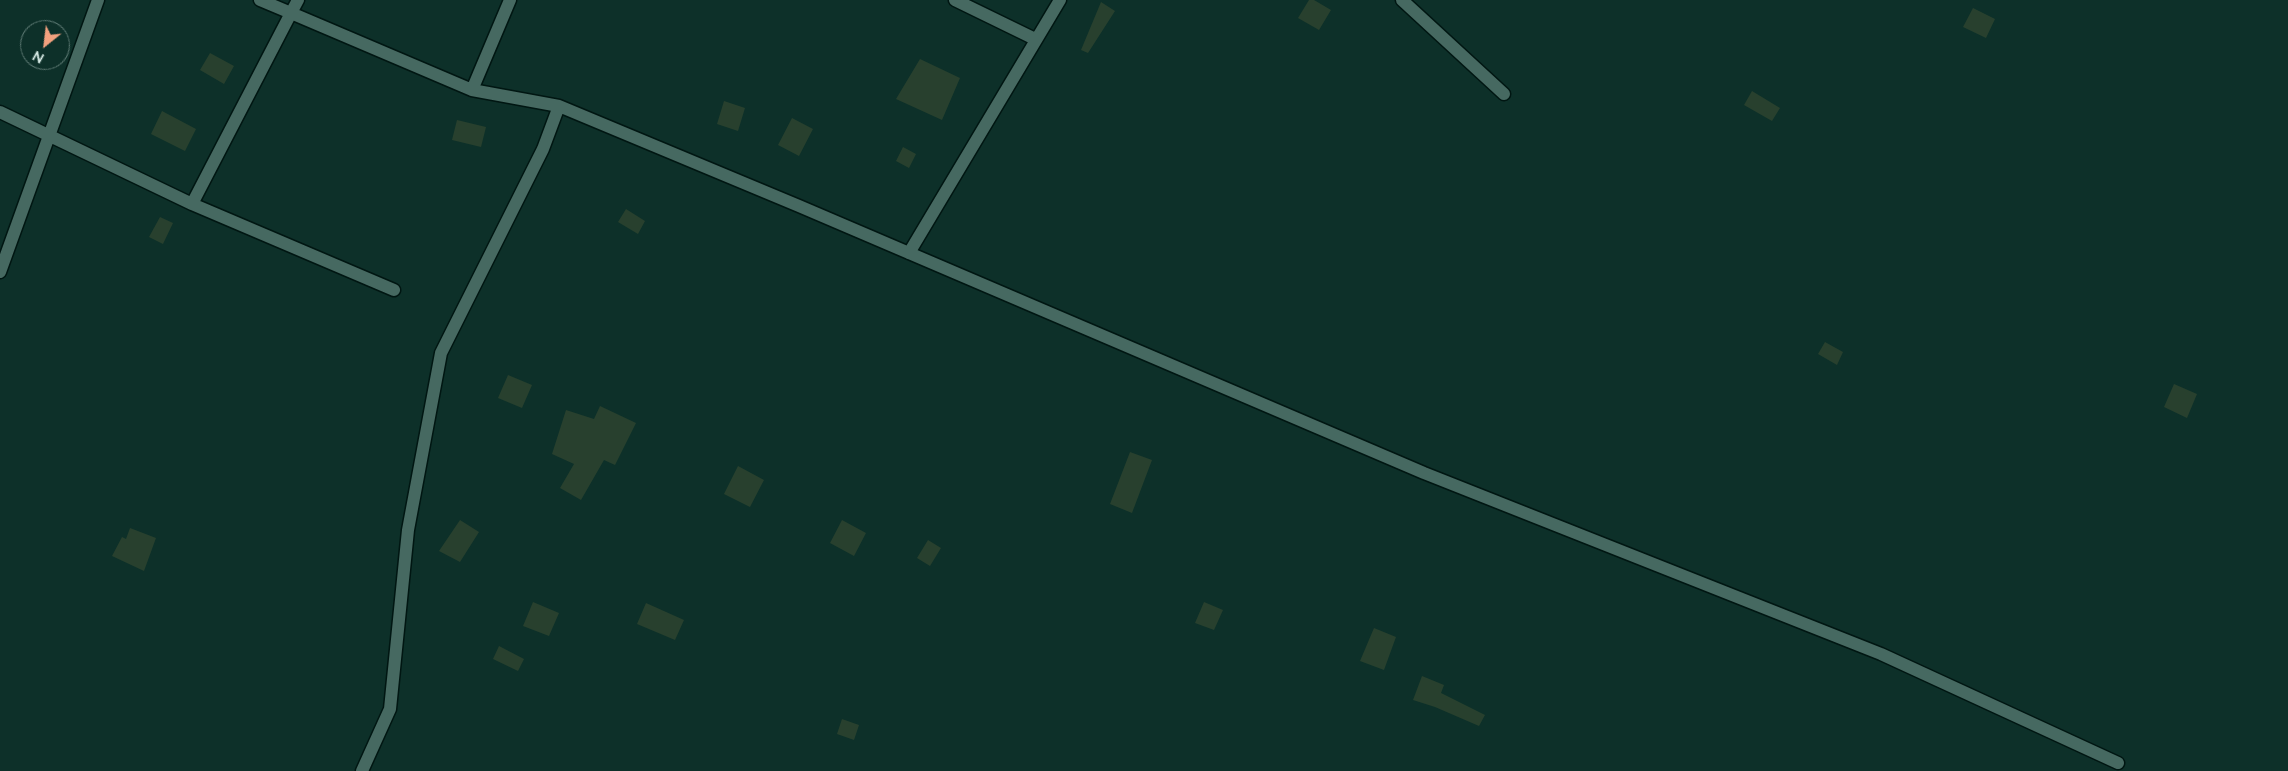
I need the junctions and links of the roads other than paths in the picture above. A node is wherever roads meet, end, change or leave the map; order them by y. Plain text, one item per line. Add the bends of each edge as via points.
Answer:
1 (98, 0) edge
2 (260, 0) edge
3 (298, 0) edge
4 (510, 0) edge
5 (955, 0) edge
6 (1060, 0) edge
7 (1402, 0) edge
8 (291, 13) junction
9 (1035, 39) junction
10 (472, 90) junction
11 (1504, 94) dead end
12 (559, 106) junction
13 (0, 112) edge
14 (49, 135) junction
15 (192, 204) junction
16 (910, 253) junction
17 (0, 272) edge
18 (394, 290) dead end
19 (2118, 763) dead end
20 (362, 771) edge

1 - 14 street
2 - 8 street
3 - 8 street
4 - 10 street
5 - 9 street
6 - 9 street
7 - 11 street
8 - 10 street
8 - 15 street
9 - 16 street
10 - 12 street
12 - 16 street
12 - 20 street via 543,149 441,353 408,530 390,709
13 - 14 street
14 - 15 street
14 - 17 street
15 - 18 street
16 - 19 street via 1424,473 1882,654

